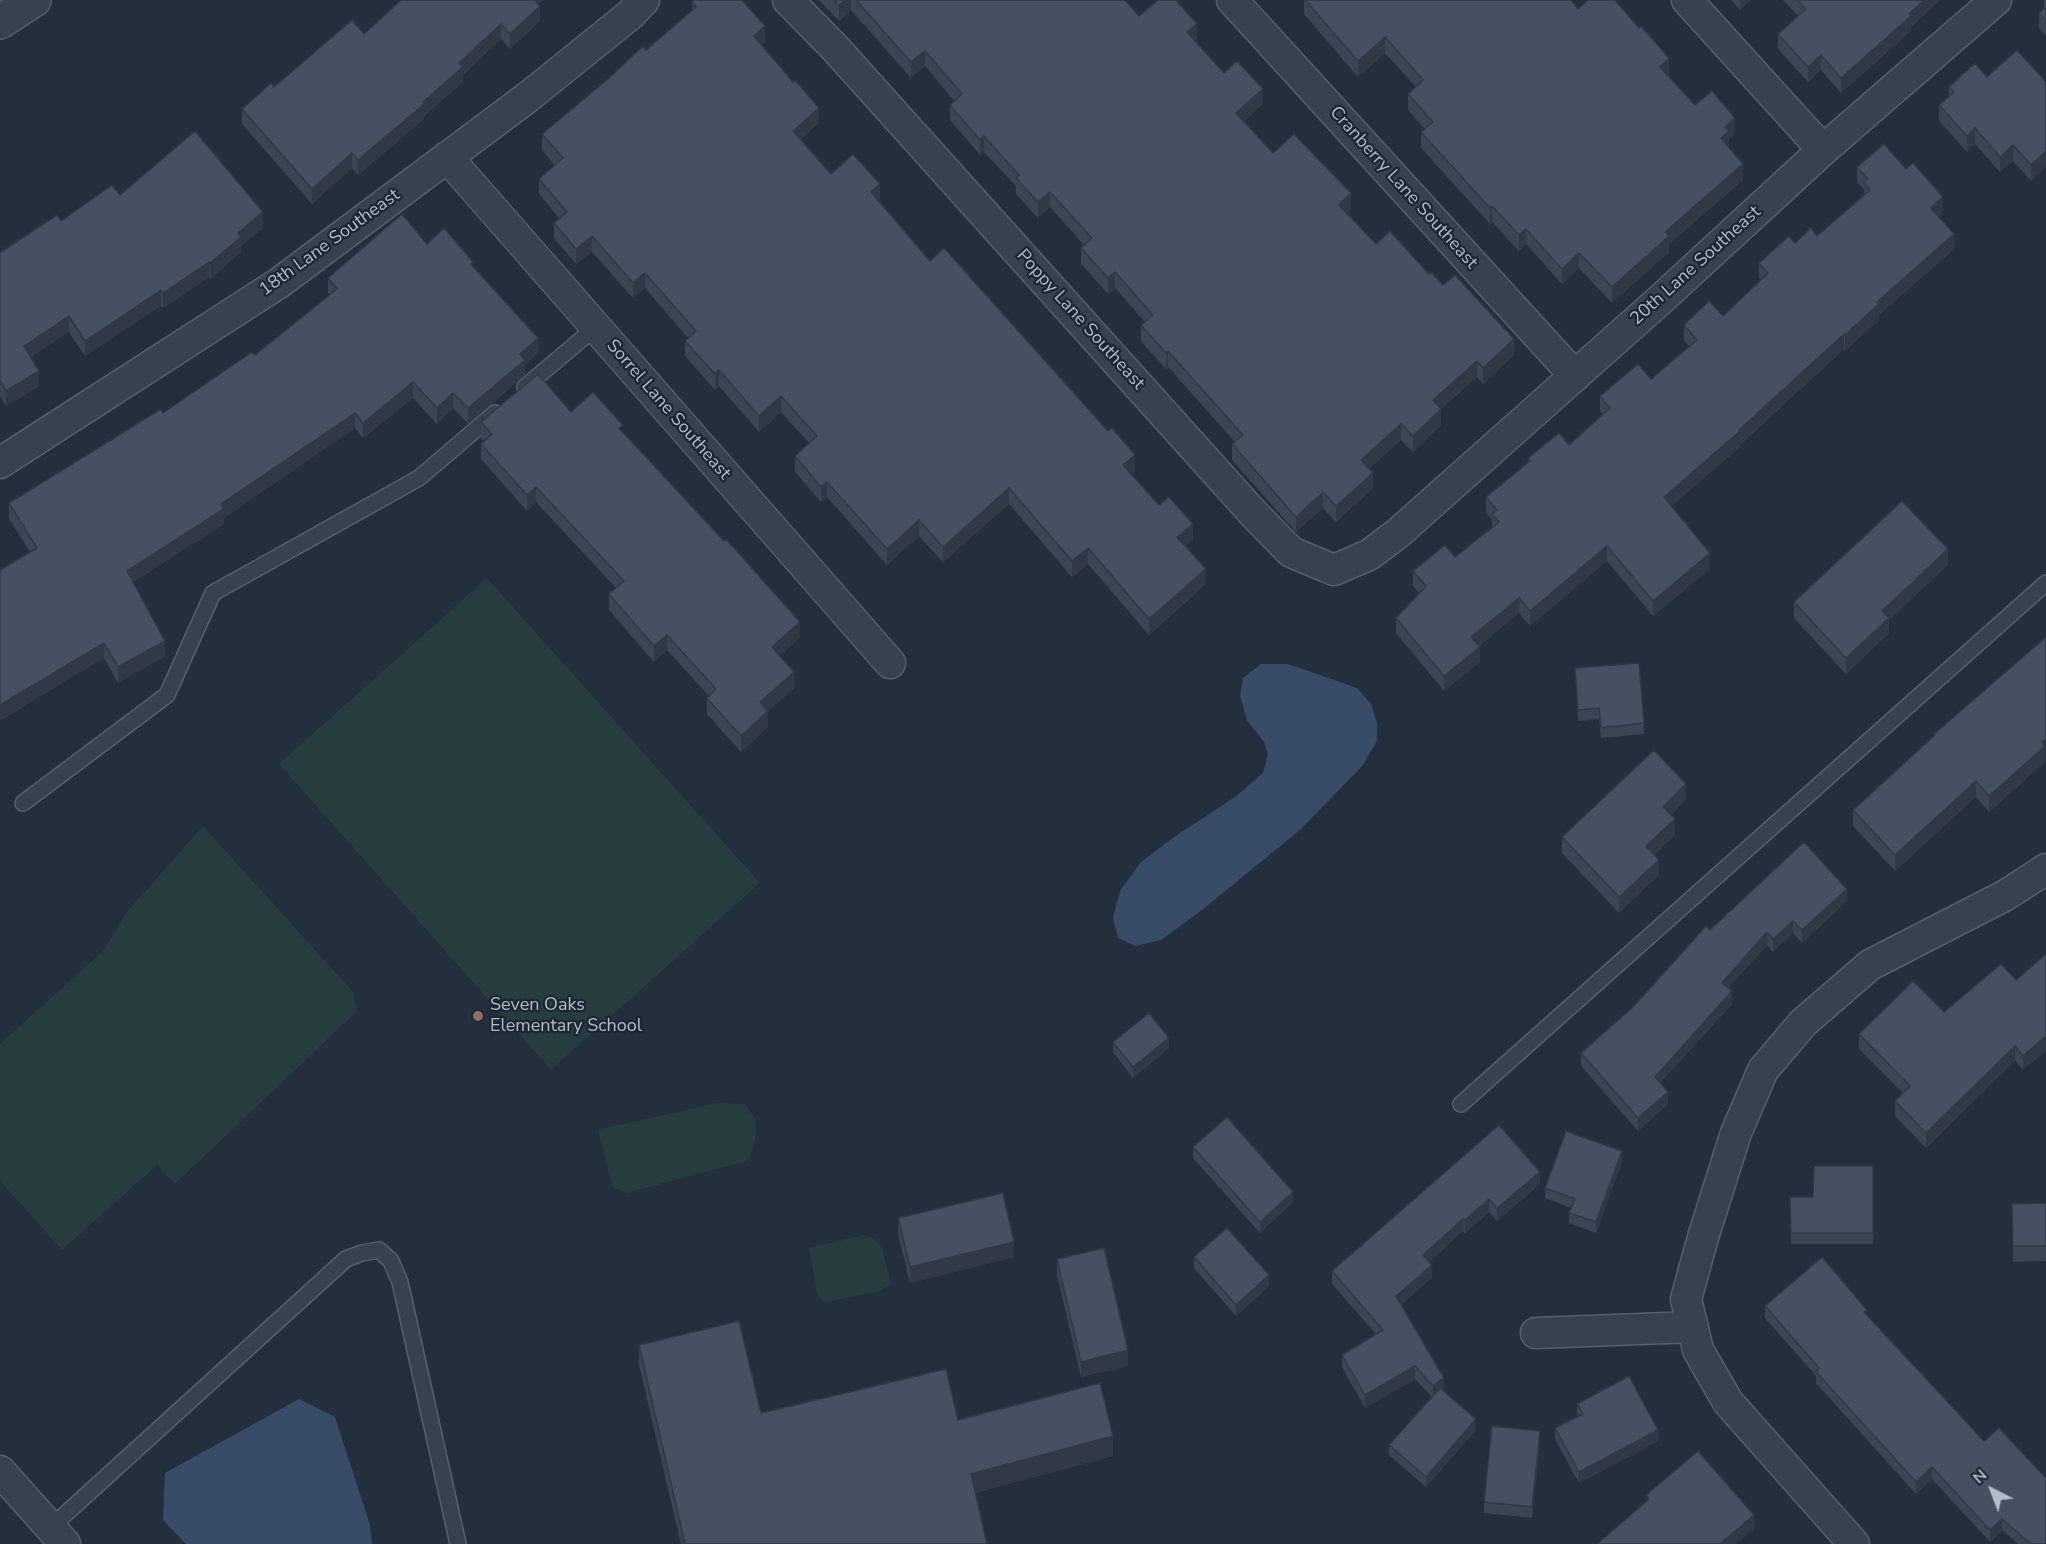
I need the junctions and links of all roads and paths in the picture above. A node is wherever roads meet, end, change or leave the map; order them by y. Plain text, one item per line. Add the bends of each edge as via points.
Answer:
1 (34, 0) edge
2 (644, 0) edge
3 (788, 0) edge
4 (1232, 0) edge
5 (1687, 0) edge
6 (1996, 0) edge
7 (0, 22) edge
8 (1823, 150) junction
9 (447, 157) junction
10 (596, 327) junction
11 (1575, 376) junction
12 (0, 463) edge
13 (1397, 534) joint
14 (2046, 583) edge
15 (890, 663) dead end
16 (23, 803) dead end
17 (2046, 869) edge
18 (1461, 1104) dead end
19 (1693, 1327) junction
20 (1536, 1333) dead end
21 (0, 1471) edge
22 (58, 1536) edge
23 (458, 1544) edge
24 (1854, 1544) edge

1 - 7 street
2 - 9 street, 18th Lane Southeast via 528,97
3 - 13 street, Poppy Lane Southeast via 1291,552 1334,570 1369,555
4 - 11 street, Cranberry Lane Southeast
5 - 8 street
6 - 8 street, 20th Lane Southeast
8 - 11 street, 20th Lane Southeast
9 - 10 street, Sorrel Lane Southeast
9 - 12 street, 18th Lane Southeast via 279,283
10 - 15 street, Sorrel Lane Southeast
10 - 16 lane via 419,478 213,593 167,695
11 - 13 street, 20th Lane Southeast
14 - 18 lane
17 - 19 street via 2006,895 1870,964 1803,1023 1763,1070 1736,1133 1686,1299
19 - 20 street
19 - 24 street via 1698,1350 1728,1402
21 - 22 street
22 - 23 lane via 346,1259 379,1250 391,1261 400,1282

